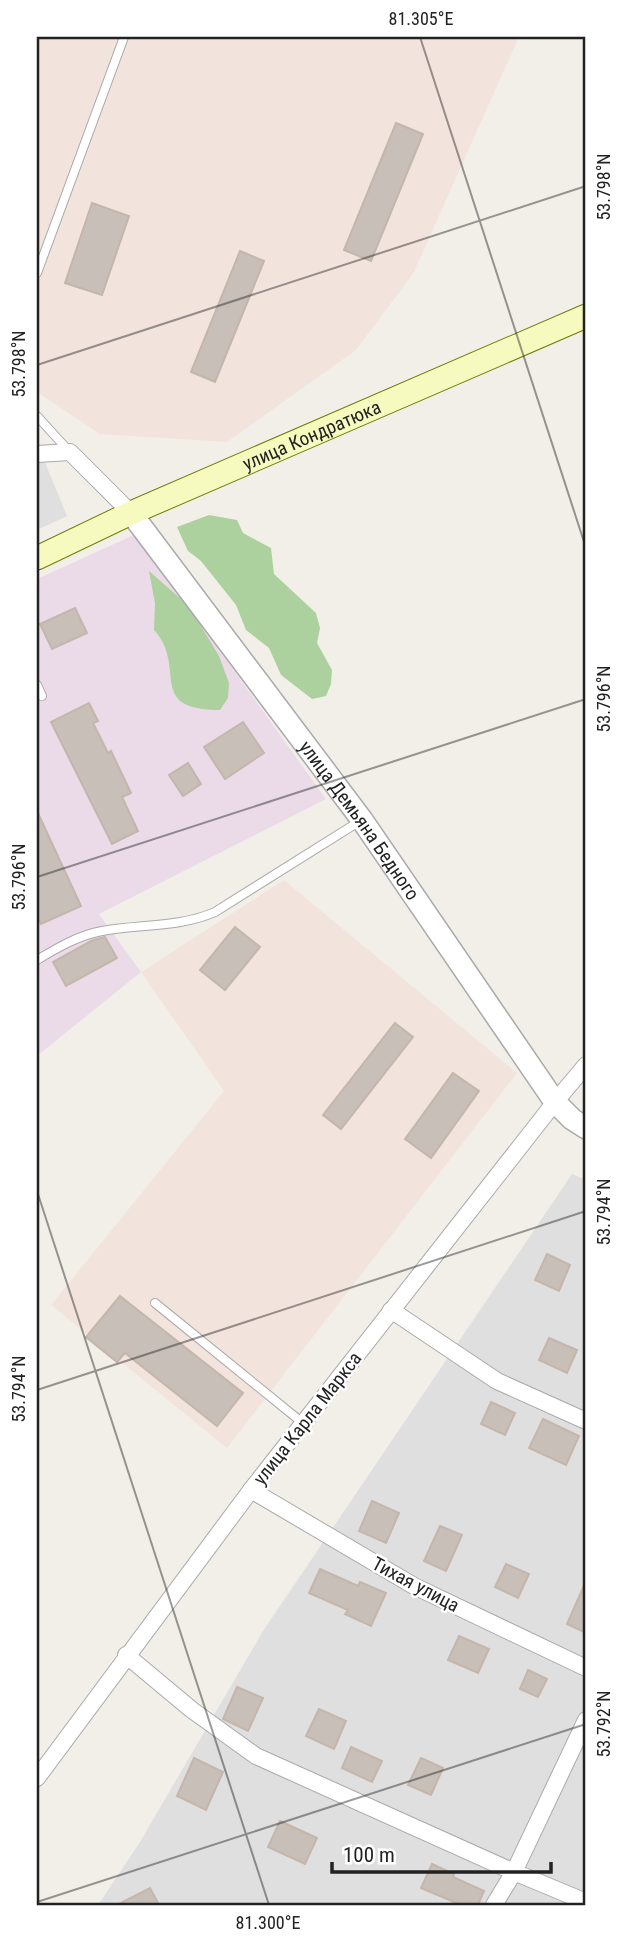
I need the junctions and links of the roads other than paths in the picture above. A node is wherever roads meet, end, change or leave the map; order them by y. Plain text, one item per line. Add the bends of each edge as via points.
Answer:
1 (124, 37) edge
2 (37, 273) edge
3 (586, 316) edge
4 (37, 416) edge
5 (70, 452) junction
6 (37, 454) edge
7 (131, 513) junction
8 (37, 558) edge
9 (37, 685) edge
10 (42, 696) dead end
11 (362, 820) junction
12 (37, 960) edge
13 (586, 1065) edge
14 (555, 1102) junction
15 (586, 1128) edge
16 (155, 1303) dead end
17 (391, 1310) junction
18 (586, 1421) edge
19 (304, 1424) junction
20 (251, 1490) junction
21 (126, 1655) junction
22 (586, 1668) edge
23 (586, 1720) edge
24 (37, 1778) edge
25 (514, 1872) junction
26 (586, 1902) edge
27 (494, 1905) edge

1 - 2 lane
3 - 7 main road, улица Кондратюка
4 - 5 lane
5 - 6 street
5 - 7 street
7 - 8 main road, улица Кондратюка
7 - 11 street, улица Демьяна Бедного
9 - 10 lane
11 - 12 lane via 215,912 194,920 100,931
11 - 14 street, улица Демьяна Бедного
13 - 14 street, улица Карла Маркса
14 - 15 street, улица Демьяна Бедного
14 - 17 street, улица Карла Маркса
16 - 19 lane
17 - 18 street via 497,1381
17 - 19 street, улица Карла Маркса
19 - 20 street, улица Карла Маркса
20 - 21 street, улица Карла Маркса
20 - 22 street, Тихая улица via 414,1586
21 - 24 street, улица Карла Маркса
21 - 25 street via 256,1755
23 - 25 street
25 - 26 street
25 - 27 street

